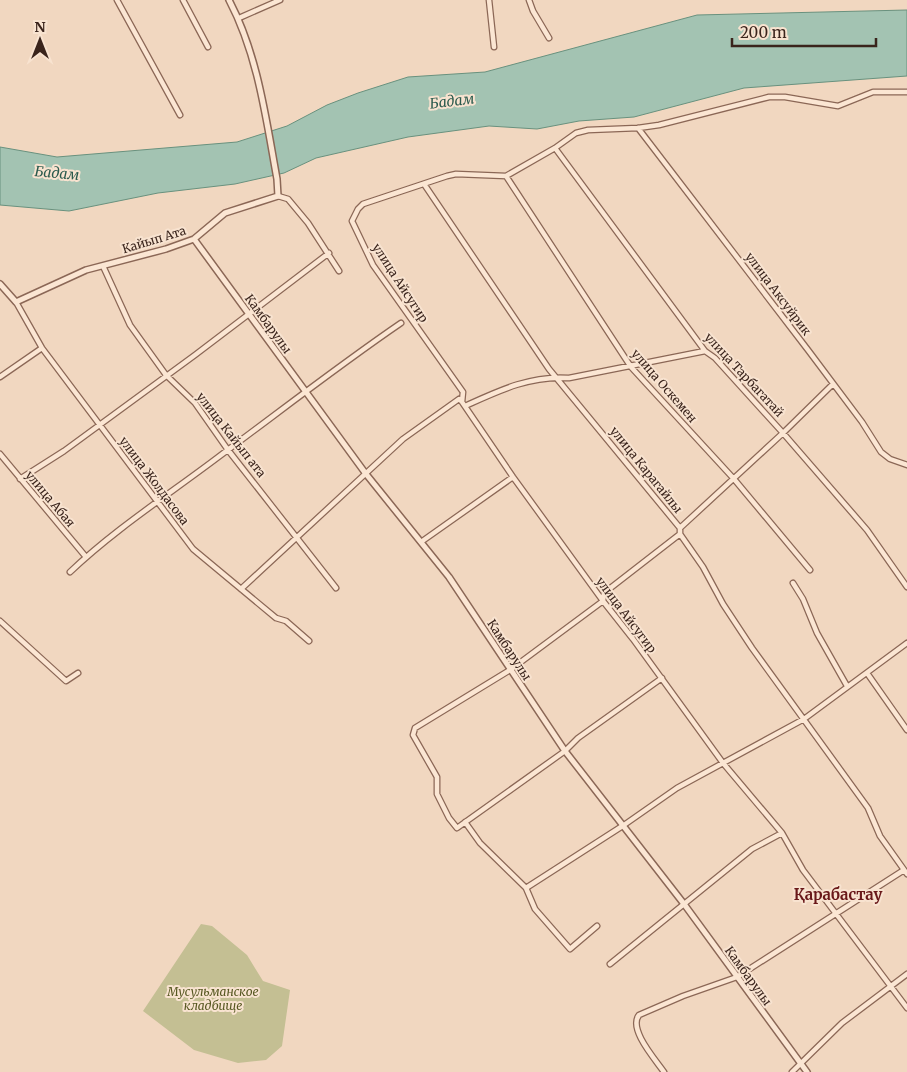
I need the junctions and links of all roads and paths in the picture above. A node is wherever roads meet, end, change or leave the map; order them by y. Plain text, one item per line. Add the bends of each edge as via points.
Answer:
1 (116, 0) edge
2 (182, 0) edge
3 (229, 0) edge
4 (280, 0) edge
5 (488, 0) edge
6 (529, 0) edge
7 (239, 18) junction
8 (549, 38) dead end
9 (208, 47) dead end
10 (494, 47) dead end
11 (907, 92) edge
12 (180, 115) dead end
13 (638, 128) junction
14 (555, 148) junction
15 (506, 176) junction
16 (424, 184) junction
17 (278, 196) junction
18 (194, 239) junction
19 (329, 253) junction
20 (103, 266) junction
21 (339, 271) dead end
22 (0, 284) edge
23 (16, 302) junction
24 (249, 314) junction
25 (401, 323) dead end
26 (42, 348) junction
27 (705, 351) junction
28 (631, 367) junction
29 (166, 375) junction
30 (0, 377) edge
31 (557, 377) junction
32 (833, 384) junction
33 (307, 393) junction
34 (462, 402) junction
35 (466, 406) junction
36 (99, 424) junction
37 (783, 433) junction
38 (228, 450) junction
39 (0, 454) edge
40 (907, 464) edge
41 (366, 474) junction
42 (513, 477) junction
43 (20, 479) junction
44 (734, 479) junction
45 (158, 502) junction
46 (680, 528) junction
47 (680, 534) junction
48 (297, 538) junction
49 (422, 542) junction
50 (86, 557) junction
51 (810, 570) dead end
52 (70, 572) dead end
53 (794, 583) dead end
54 (907, 587) edge
55 (336, 588) dead end
56 (241, 589) junction
57 (603, 602) junction
58 (0, 622) edge
59 (309, 640) dead end
60 (907, 643) edge
61 (510, 670) junction
62 (78, 673) dead end
63 (867, 673) junction
64 (662, 678) junction
65 (847, 686) junction
66 (804, 719) junction
67 (907, 730) edge
68 (565, 751) junction
69 (723, 763) junction
70 (465, 822) junction
71 (624, 825) junction
72 (782, 833) junction
73 (905, 872) edge
74 (526, 888) junction
75 (684, 904) junction
76 (835, 913) junction
77 (597, 926) dead end
78 (610, 964) dead end
79 (907, 974) edge
80 (737, 977) junction
81 (891, 987) junction
82 (907, 1008) edge
83 (801, 1064) junction
84 (664, 1072) edge
85 (792, 1072) edge
86 (807, 1072) edge

1 - 12 street
2 - 9 street
3 - 7 street
4 - 7 street
5 - 10 street
6 - 8 street
7 - 17 street via 265,113
11 - 13 street via 873,92 838,106 785,97 769,98
13 - 14 street via 588,130 576,133
13 - 32 street, улица Аксуйрик
14 - 15 street
14 - 27 street, улица Тарбагатай
15 - 16 street via 456,174
15 - 28 street, улица Оскемен
16 - 31 street, улица Карагайлы
16 - 34 street, улица Айсугир via 364,204 352,221 373,265 463,392
17 - 18 street, Кайып Ата via 218,217
17 - 19 street via 288,199
18 - 20 street, Кайып Ата
18 - 24 street, Камбарулы
19 - 21 street
19 - 24 street
20 - 23 street, Кайып Ата
20 - 29 street, улица Кайып ата via 130,325
22 - 23 street
23 - 26 street, улица Жолдасова
24 - 29 street
24 - 33 street, Камбарулы
25 - 33 street
26 - 30 street
26 - 36 street, улица Жолдасова
27 - 28 street
27 - 37 street, улица Тарбагатай
28 - 31 street
28 - 44 street, улица Оскемен
29 - 36 street
29 - 38 street, улица Кайып ата via 195,403
31 - 35 street via 515,385
31 - 46 street, улица Карагайлы
32 - 37 street
32 - 40 street, улица Аксуйрик via 881,452 890,459
33 - 38 street
33 - 41 street, Камбарулы
34 - 35 street, улица Айсугир
34 - 41 street via 459,399 434,415
35 - 42 street, улица Айсугир
36 - 43 street
36 - 45 street, улица Жолдасова
37 - 44 street
37 - 54 street, улица Тарбагатай via 867,530
38 - 45 street
38 - 48 street, улица Кайып ата
39 - 43 street, улица Абая
41 - 48 street
41 - 49 street, Камбарулы
42 - 49 street
42 - 57 street, улица Айсугир
43 - 50 street, улица Абая
44 - 46 street
44 - 51 street, улица Оскемен
45 - 50 street
45 - 56 street, улица Жолдасова via 193,549
46 - 47 street, улица Карагайлы
47 - 57 street via 604,593
47 - 66 street via 752,648
48 - 55 street, улица Кайып ата
48 - 56 street
49 - 61 street, Камбарулы via 450,577
50 - 52 street
53 - 65 street
56 - 59 street, улица Жолдасова
57 - 61 street
57 - 64 street, улица Айсугир
58 - 62 street via 66,681
60 - 63 street
61 - 68 street, Камбарулы
61 - 70 street via 412,732 437,777 437,794 450,818 457,828
63 - 65 street
63 - 67 street
64 - 68 street via 578,738
64 - 69 street, улица Айсугир
65 - 66 street
66 - 69 street
66 - 73 street via 868,808 880,836
68 - 70 street
68 - 71 street, Камбарулы
69 - 71 street via 677,788
69 - 72 street, улица Айсугир
70 - 74 street via 480,843
71 - 74 street
71 - 75 street, Камбарулы
72 - 75 street via 752,849
72 - 76 street, улица Айсугир via 803,870
73 - 76 street
74 - 77 street via 535,909 570,948
75 - 78 street
75 - 80 street, Камбарулы
76 - 80 street
76 - 81 street, улица Айсугир
79 - 81 street
80 - 83 street, Камбарулы
80 - 84 street via 683,996 636,1018 641,1038
81 - 82 street, улица Айсугир
81 - 83 street via 842,1024
83 - 85 street
83 - 86 street, Камбарулы

